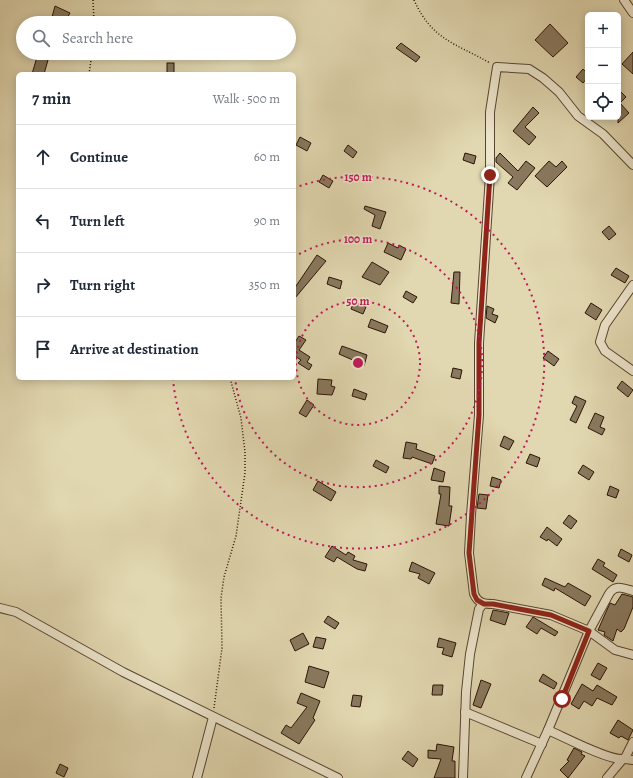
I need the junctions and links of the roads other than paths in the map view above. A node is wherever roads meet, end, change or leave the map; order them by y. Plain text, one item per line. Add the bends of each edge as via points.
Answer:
1 (624, 0) edge
2 (633, 13) edge
3 (633, 164) edge
4 (633, 285) edge
5 (633, 371) edge
6 (633, 591) edge
7 (484, 604) junction
8 (0, 608) edge
9 (589, 631) junction
10 (633, 655) edge
11 (465, 712) junction
12 (213, 718) junction
13 (548, 730) junction
14 (633, 742) edge
15 (542, 744) junction
16 (627, 759) edge
17 (197, 778) edge
18 (338, 778) edge
19 (463, 778) edge
20 (526, 778) edge
21 (607, 778) edge

1 - 2 street
3 - 7 street via 603,134 578,116 544,78 530,69 497,67 490,112 490,175 479,343 479,415 469,553 474,594 477,600
4 - 5 street via 604,325 600,342 605,351
6 - 9 street via 612,588
7 - 9 street via 551,615
7 - 11 street via 479,609 470,654
8 - 12 street via 16,612 123,672
9 - 10 street via 615,650
9 - 13 street
11 - 15 street
11 - 19 street
12 - 17 street
12 - 18 street
13 - 15 street
13 - 16 street via 604,754
14 - 16 street
15 - 20 street
16 - 21 street

